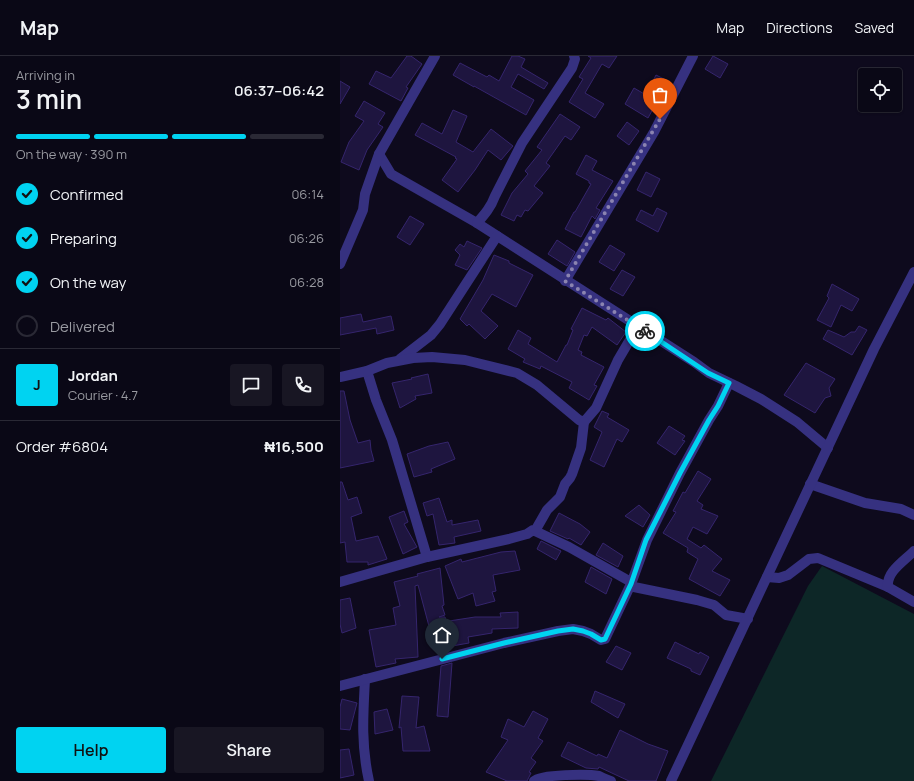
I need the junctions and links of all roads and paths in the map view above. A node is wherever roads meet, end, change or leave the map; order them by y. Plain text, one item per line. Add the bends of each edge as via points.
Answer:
1 (435, 56) edge
2 (574, 56) edge
3 (693, 56) edge
4 (379, 154) junction
5 (477, 223) junction
6 (497, 236) junction
7 (340, 264) edge
8 (914, 272) edge
9 (565, 281) junction
10 (638, 326) junction
11 (399, 360) junction
12 (367, 371) junction
13 (340, 377) edge
14 (729, 383) junction
15 (584, 422) junction
16 (828, 448) junction
17 (810, 484) junction
18 (914, 515) edge
19 (535, 531) junction
20 (914, 551) edge
21 (427, 558) junction
22 (767, 576) junction
23 (340, 582) edge
24 (631, 583) junction
25 (888, 587) junction
26 (914, 602) edge
27 (748, 619) junction
28 (365, 680) junction
29 (340, 686) edge
30 (369, 781) edge
31 (534, 781) edge
32 (611, 781) edge
33 (671, 781) edge

1 - 4 street
2 - 5 street via 572,68 522,142 492,205
3 - 9 street via 654,132
4 - 5 street via 392,174
4 - 7 street via 365,194 363,210
5 - 6 street
6 - 9 street
6 - 11 street via 432,335
8 - 16 street via 874,349
9 - 10 street
10 - 14 street via 708,373
10 - 15 street via 618,360 596,408
11 - 12 street
11 - 15 street via 457,358 517,373 537,385
12 - 13 street
12 - 21 street via 392,440
14 - 16 street via 761,399 797,422
14 - 24 street via 646,540
15 - 19 street via 581,448 572,474
16 - 17 street
17 - 18 street via 866,503 901,509
17 - 22 street
19 - 21 street
19 - 24 street via 569,547
20 - 25 street via 890,575
21 - 23 street
22 - 25 street via 779,578 788,575 809,560 818,558
22 - 27 street
24 - 27 street via 634,587 697,600 714,606 726,615
24 - 28 street via 605,639 601,640 573,629 558,631
25 - 26 street
27 - 33 street
28 - 29 street
28 - 30 street via 362,731
31 - 32 street via 544,777 585,775

